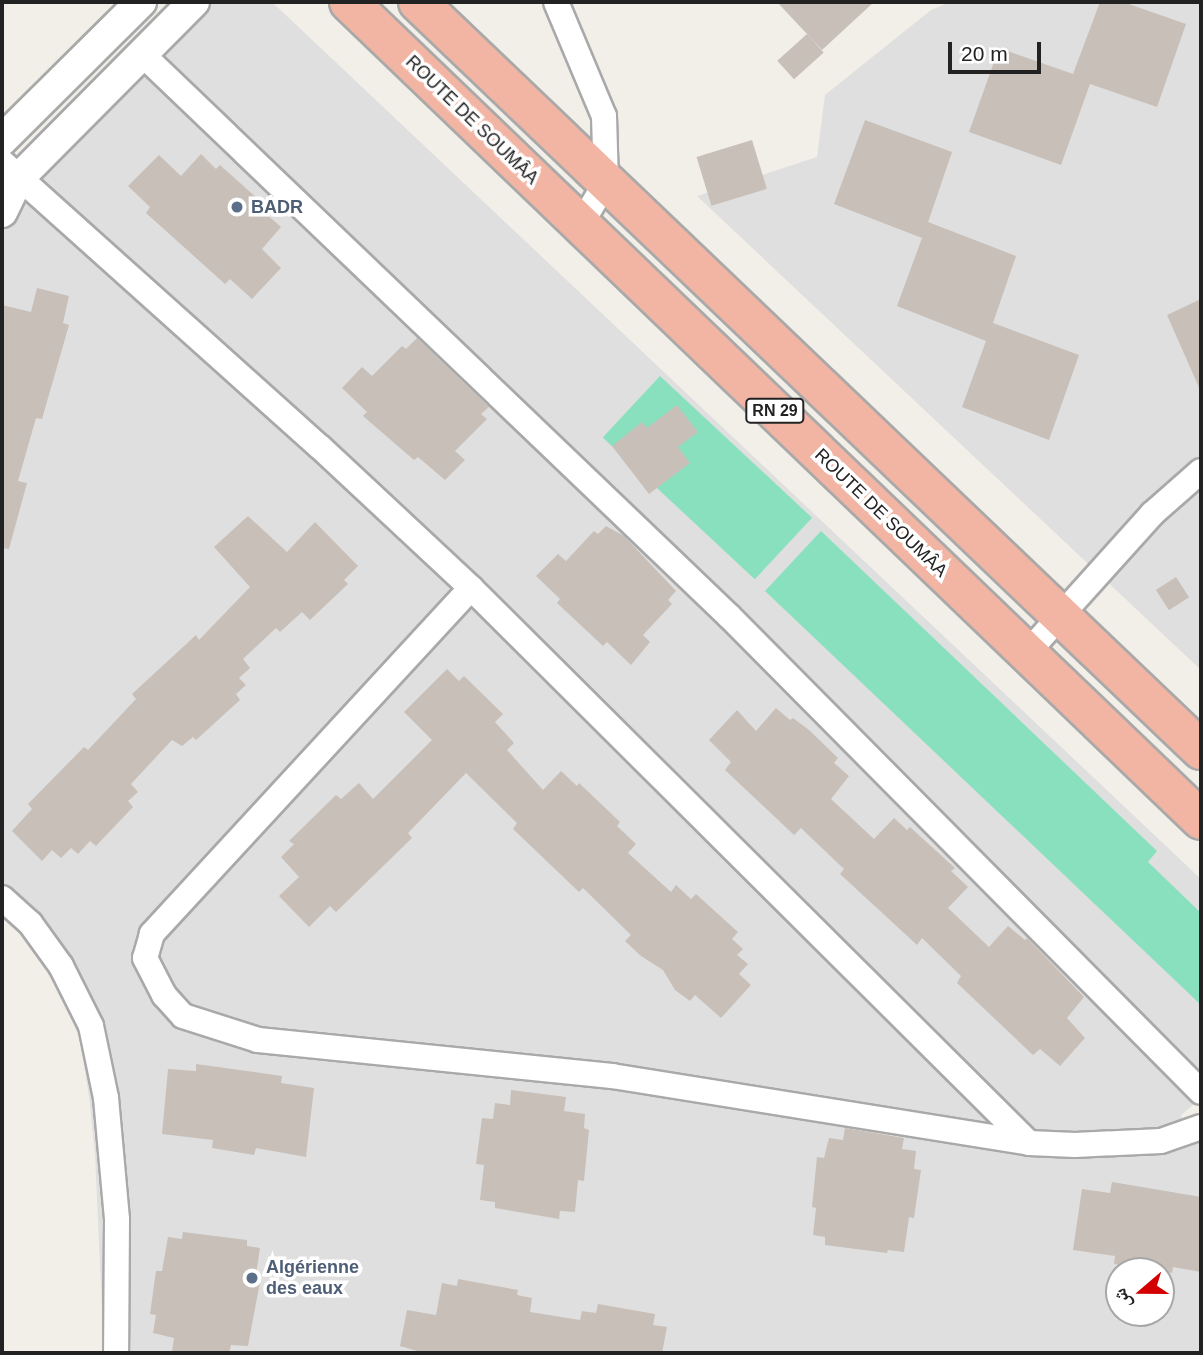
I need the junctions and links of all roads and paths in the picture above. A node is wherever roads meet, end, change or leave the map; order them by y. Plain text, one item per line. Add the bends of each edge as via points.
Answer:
1 (141, 2) edge
2 (194, 2) edge
3 (349, 2) edge
4 (418, 2) edge
5 (556, 2) edge
6 (141, 52) junction
7 (2, 141) edge
8 (10, 170) edge
9 (606, 182) junction
10 (2, 212) edge
11 (580, 226) junction
12 (1201, 471) edge
13 (471, 588) junction
14 (1061, 616) junction
15 (1027, 653) junction
16 (1201, 750) edge
17 (1201, 820) edge
18 (2, 898) edge
19 (1201, 1092) edge
20 (1201, 1127) edge
21 (1029, 1143) junction
22 (116, 1353) edge

1 - 7 street
2 - 6 street
3 - 11 highway, ROUTE DE SOUMÂA / RN 29
4 - 9 highway, RN 29
5 - 9 street via 604,116
6 - 8 street
6 - 19 street via 729,616
8 - 10 street
8 - 13 street
9 - 11 street
9 - 14 highway, RN 29
11 - 15 highway, ROUTE DE SOUMÂA / RN 29
12 - 14 street via 1152,514
13 - 21 street
13 - 21 street via 152,934 145,958 164,995 183,1016 258,1040 612,1076
14 - 15 street
14 - 16 highway, RN 29
15 - 17 highway, ROUTE DE SOUMÂA / RN 29
18 - 22 street via 30,923 61,966 91,1026 106,1098 117,1220
20 - 21 street via 1161,1141

